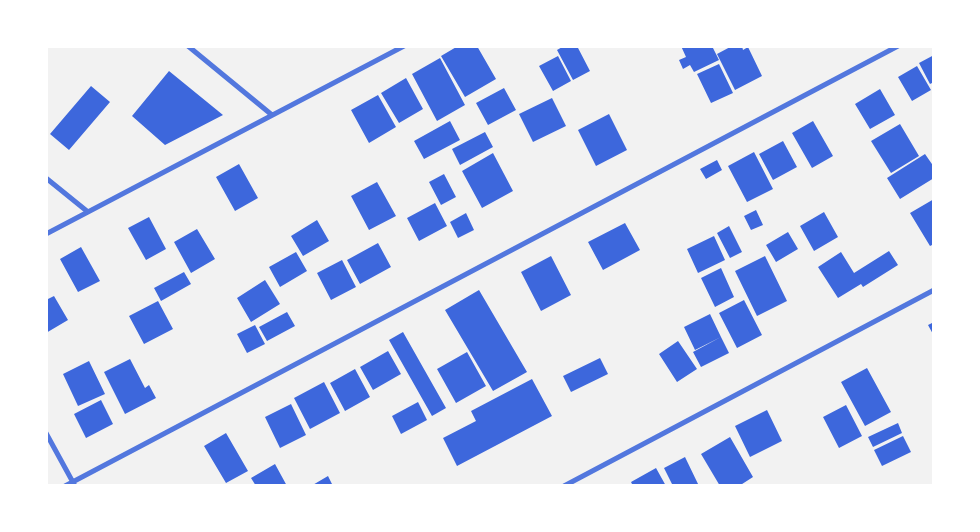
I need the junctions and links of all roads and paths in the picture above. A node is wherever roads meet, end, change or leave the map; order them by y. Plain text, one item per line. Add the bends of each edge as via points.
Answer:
1 (188, 46) edge
2 (404, 46) edge
3 (898, 46) edge
4 (272, 115) junction
5 (46, 178) edge
6 (88, 212) junction
7 (46, 234) edge
8 (934, 290) edge
9 (46, 433) edge
10 (74, 484) edge
11 (65, 486) edge
12 (564, 486) edge

1 - 4 street
2 - 4 street
3 - 10 street
4 - 6 street
5 - 6 street
6 - 7 street
8 - 12 street
9 - 10 street
10 - 11 street

